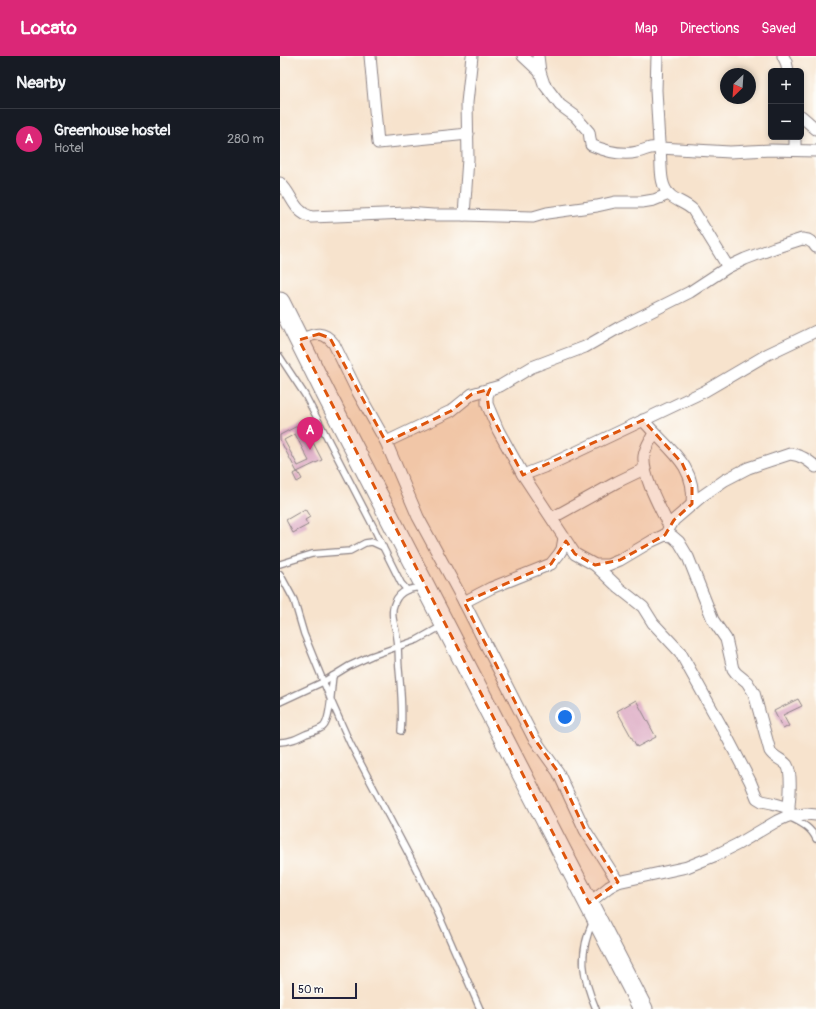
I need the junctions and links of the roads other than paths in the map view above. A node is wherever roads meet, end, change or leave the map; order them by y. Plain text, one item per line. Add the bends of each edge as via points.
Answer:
1 (370, 56) edge
2 (472, 56) edge
3 (523, 56) edge
4 (538, 56) edge
5 (657, 56) edge
6 (783, 56) edge
7 (787, 68) edge
8 (540, 72) junction
9 (804, 119) edge
10 (816, 129) edge
11 (468, 134) junction
12 (795, 140) edge
13 (660, 148) junction
14 (795, 149) junction
15 (816, 151) edge
16 (280, 183) edge
17 (669, 194) junction
18 (464, 215) junction
19 (816, 247) edge
20 (728, 267) junction
21 (280, 302) edge
22 (816, 331) edge
23 (299, 340) junction
24 (280, 357) edge
25 (490, 389) junction
26 (643, 420) junction
27 (654, 433) junction
28 (386, 442) junction
29 (816, 466) edge
30 (644, 469) junction
31 (523, 474) junction
32 (692, 504) junction
33 (552, 518) junction
34 (667, 530) junction
35 (564, 538) junction
36 (383, 547) junction
37 (575, 554) junction
38 (280, 564) edge
39 (551, 564) junction
40 (595, 565) junction
41 (280, 574) edge
42 (416, 588) junction
43 (464, 602) junction
44 (445, 625) junction
45 (398, 647) junction
46 (333, 676) junction
47 (323, 682) junction
48 (330, 698) junction
49 (280, 702) edge
50 (401, 731) dead end
51 (280, 742) edge
52 (789, 812) junction
53 (816, 816) edge
54 (816, 839) edge
55 (618, 882) junction
56 (592, 910) junction
57 (480, 1009) edge
58 (596, 1009) edge
59 (643, 1009) edge

1 - 11 street via 378,143
2 - 11 street via 467,103
3 - 8 street
4 - 8 street
5 - 13 street via 656,103
6 - 7 street
8 - 13 street via 541,80 550,93 589,132 591,145 624,154 652,147
9 - 10 street
11 - 18 street
12 - 14 street
13 - 14 street via 730,152
13 - 17 street via 662,178 665,190
14 - 15 street
16 - 18 street via 300,212 312,217 407,212
17 - 18 street via 642,202 615,202 532,216
17 - 20 street via 693,210
19 - 20 street via 808,240 802,240 774,248
20 - 25 street via 690,292 585,347 540,364
21 - 23 highway
22 - 26 street via 754,361 705,391
23 - 28 street via 319,334 330,338
23 - 42 highway
24 - 36 lane via 305,395
25 - 28 street via 472,394 451,411
25 - 31 street via 486,399 489,411
26 - 27 street
26 - 31 street via 549,465
27 - 30 street via 646,450
27 - 32 street via 689,474 694,493
28 - 43 street via 418,518
29 - 32 street via 797,454 790,454 736,473
30 - 33 street
30 - 34 street
31 - 33 street
32 - 34 street
33 - 35 street
34 - 40 street via 620,560 608,565
34 - 52 street via 679,542 688,557 712,616 726,639 733,669 754,693 770,751 788,768 791,789
35 - 37 street
35 - 39 street via 562,549
36 - 38 lane via 372,542 350,551 312,554
36 - 42 lane via 401,583
37 - 39 street
37 - 40 street
39 - 43 street via 491,588
40 - 52 street via 643,606 653,623 680,652 758,798 772,802
41 - 47 lane via 294,600
42 - 44 highway
42 - 45 lane via 398,596 395,602 393,619
43 - 55 street via 533,737 558,772 585,830
44 - 45 lane
44 - 56 highway
45 - 46 lane via 371,656
45 - 50 lane via 402,696
46 - 47 lane
46 - 48 lane
47 - 48 lane
47 - 49 lane
48 - 51 lane via 329,717 323,727 287,742
48 - 57 lane via 350,743 410,855
52 - 53 street
52 - 54 lane via 811,830
52 - 55 street via 714,856 687,867
55 - 56 street via 609,887
56 - 58 lane via 583,955 589,989
56 - 59 highway

